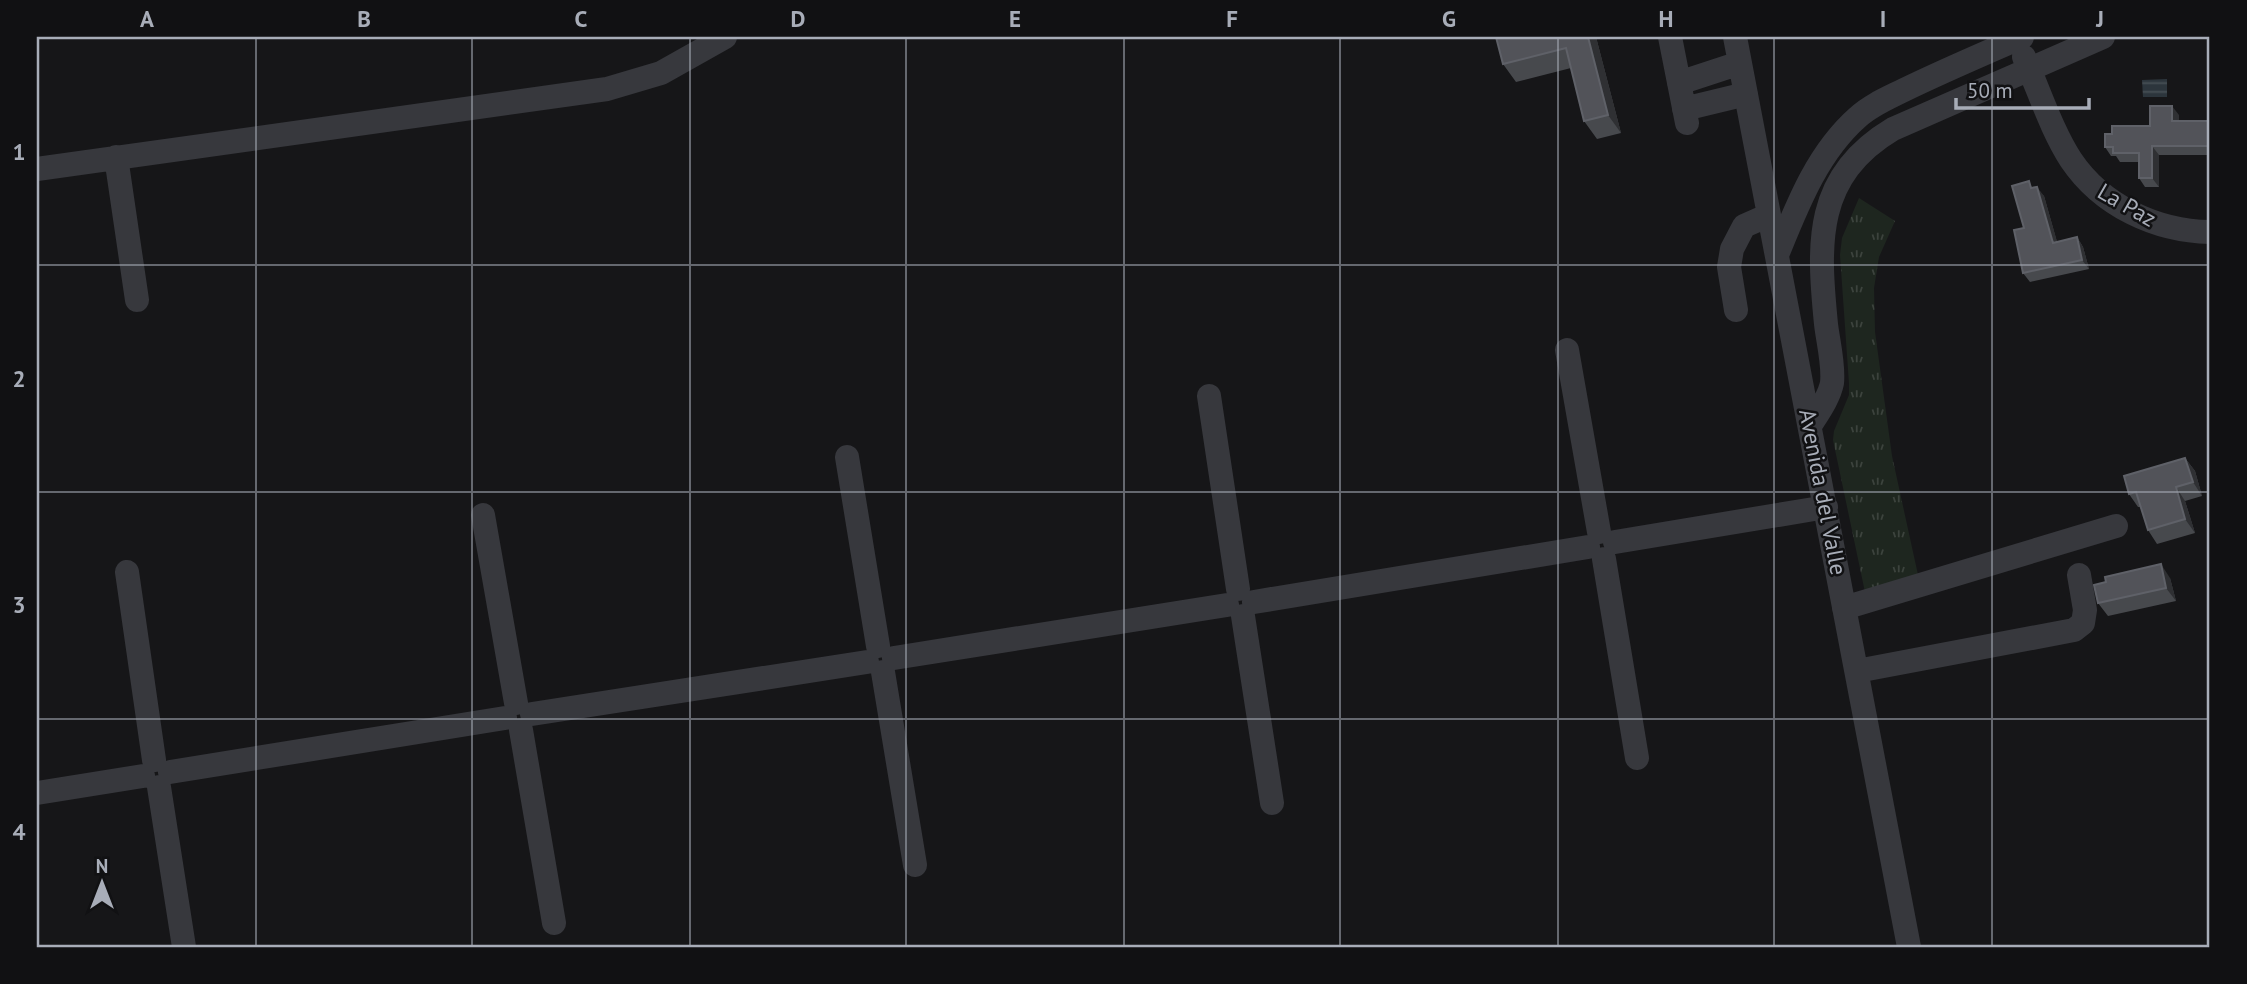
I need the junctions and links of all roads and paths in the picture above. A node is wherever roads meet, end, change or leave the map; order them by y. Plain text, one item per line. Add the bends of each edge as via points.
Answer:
1 (725, 37) edge
2 (1670, 37) edge
3 (1735, 37) edge
4 (2103, 37) edge
5 (2018, 38) edge
6 (1740, 63) junction
7 (2029, 69) junction
8 (1679, 83) junction
9 (1745, 94) junction
10 (116, 157) junction
11 (37, 169) edge
12 (1769, 215) junction
13 (2210, 232) edge
14 (1777, 255) junction
15 (137, 300) dead end
16 (1736, 310) dead end
17 (1567, 349) dead end
18 (1209, 396) dead end
19 (1811, 426) junction
20 (847, 457) dead end
21 (1826, 508) junction
22 (483, 514) dead end
23 (2116, 526) dead end
24 (1602, 545) junction
25 (127, 572) dead end
26 (2079, 575) dead end
27 (1240, 603) junction
28 (1844, 608) junction
29 (880, 659) junction
30 (1857, 671) junction
31 (518, 716) junction
32 (1637, 758) dead end
33 (156, 774) junction
34 (37, 793) edge
35 (1272, 803) dead end
36 (915, 864) dead end
37 (554, 923) dead end
38 (184, 947) edge
39 (1909, 947) edge

1 - 10 street via 661,73 607,89
2 - 8 street
3 - 6 street, Avenida del Valle
4 - 7 street
5 - 7 street, La Paz
5 - 14 street via 1859,116 1813,176
6 - 8 street
6 - 9 street, Avenida del Valle
7 - 13 street, La Paz via 2070,158 2090,183 2153,222
7 - 19 street via 1892,129 1862,150 1843,174 1827,211 1822,244 1832,385
8 - 9 street via 1686,116
9 - 12 street, Avenida del Valle
10 - 11 street
10 - 15 street
12 - 14 street, Avenida del Valle
12 - 16 street via 1744,226 1732,248 1729,267
14 - 19 street, Avenida del Valle
17 - 24 street
18 - 27 street
19 - 21 street, Avenida del Valle
20 - 29 street
21 - 24 street
21 - 28 street, Avenida del Valle
22 - 31 street
23 - 28 street
24 - 27 street
24 - 32 street
25 - 33 street
26 - 30 street via 2085,610 2083,623 2074,630
27 - 29 street
27 - 35 street
28 - 30 street, Avenida del Valle
29 - 31 street
29 - 36 street
30 - 39 street, Avenida del Valle
31 - 33 street
31 - 37 street
33 - 34 street
33 - 38 street

